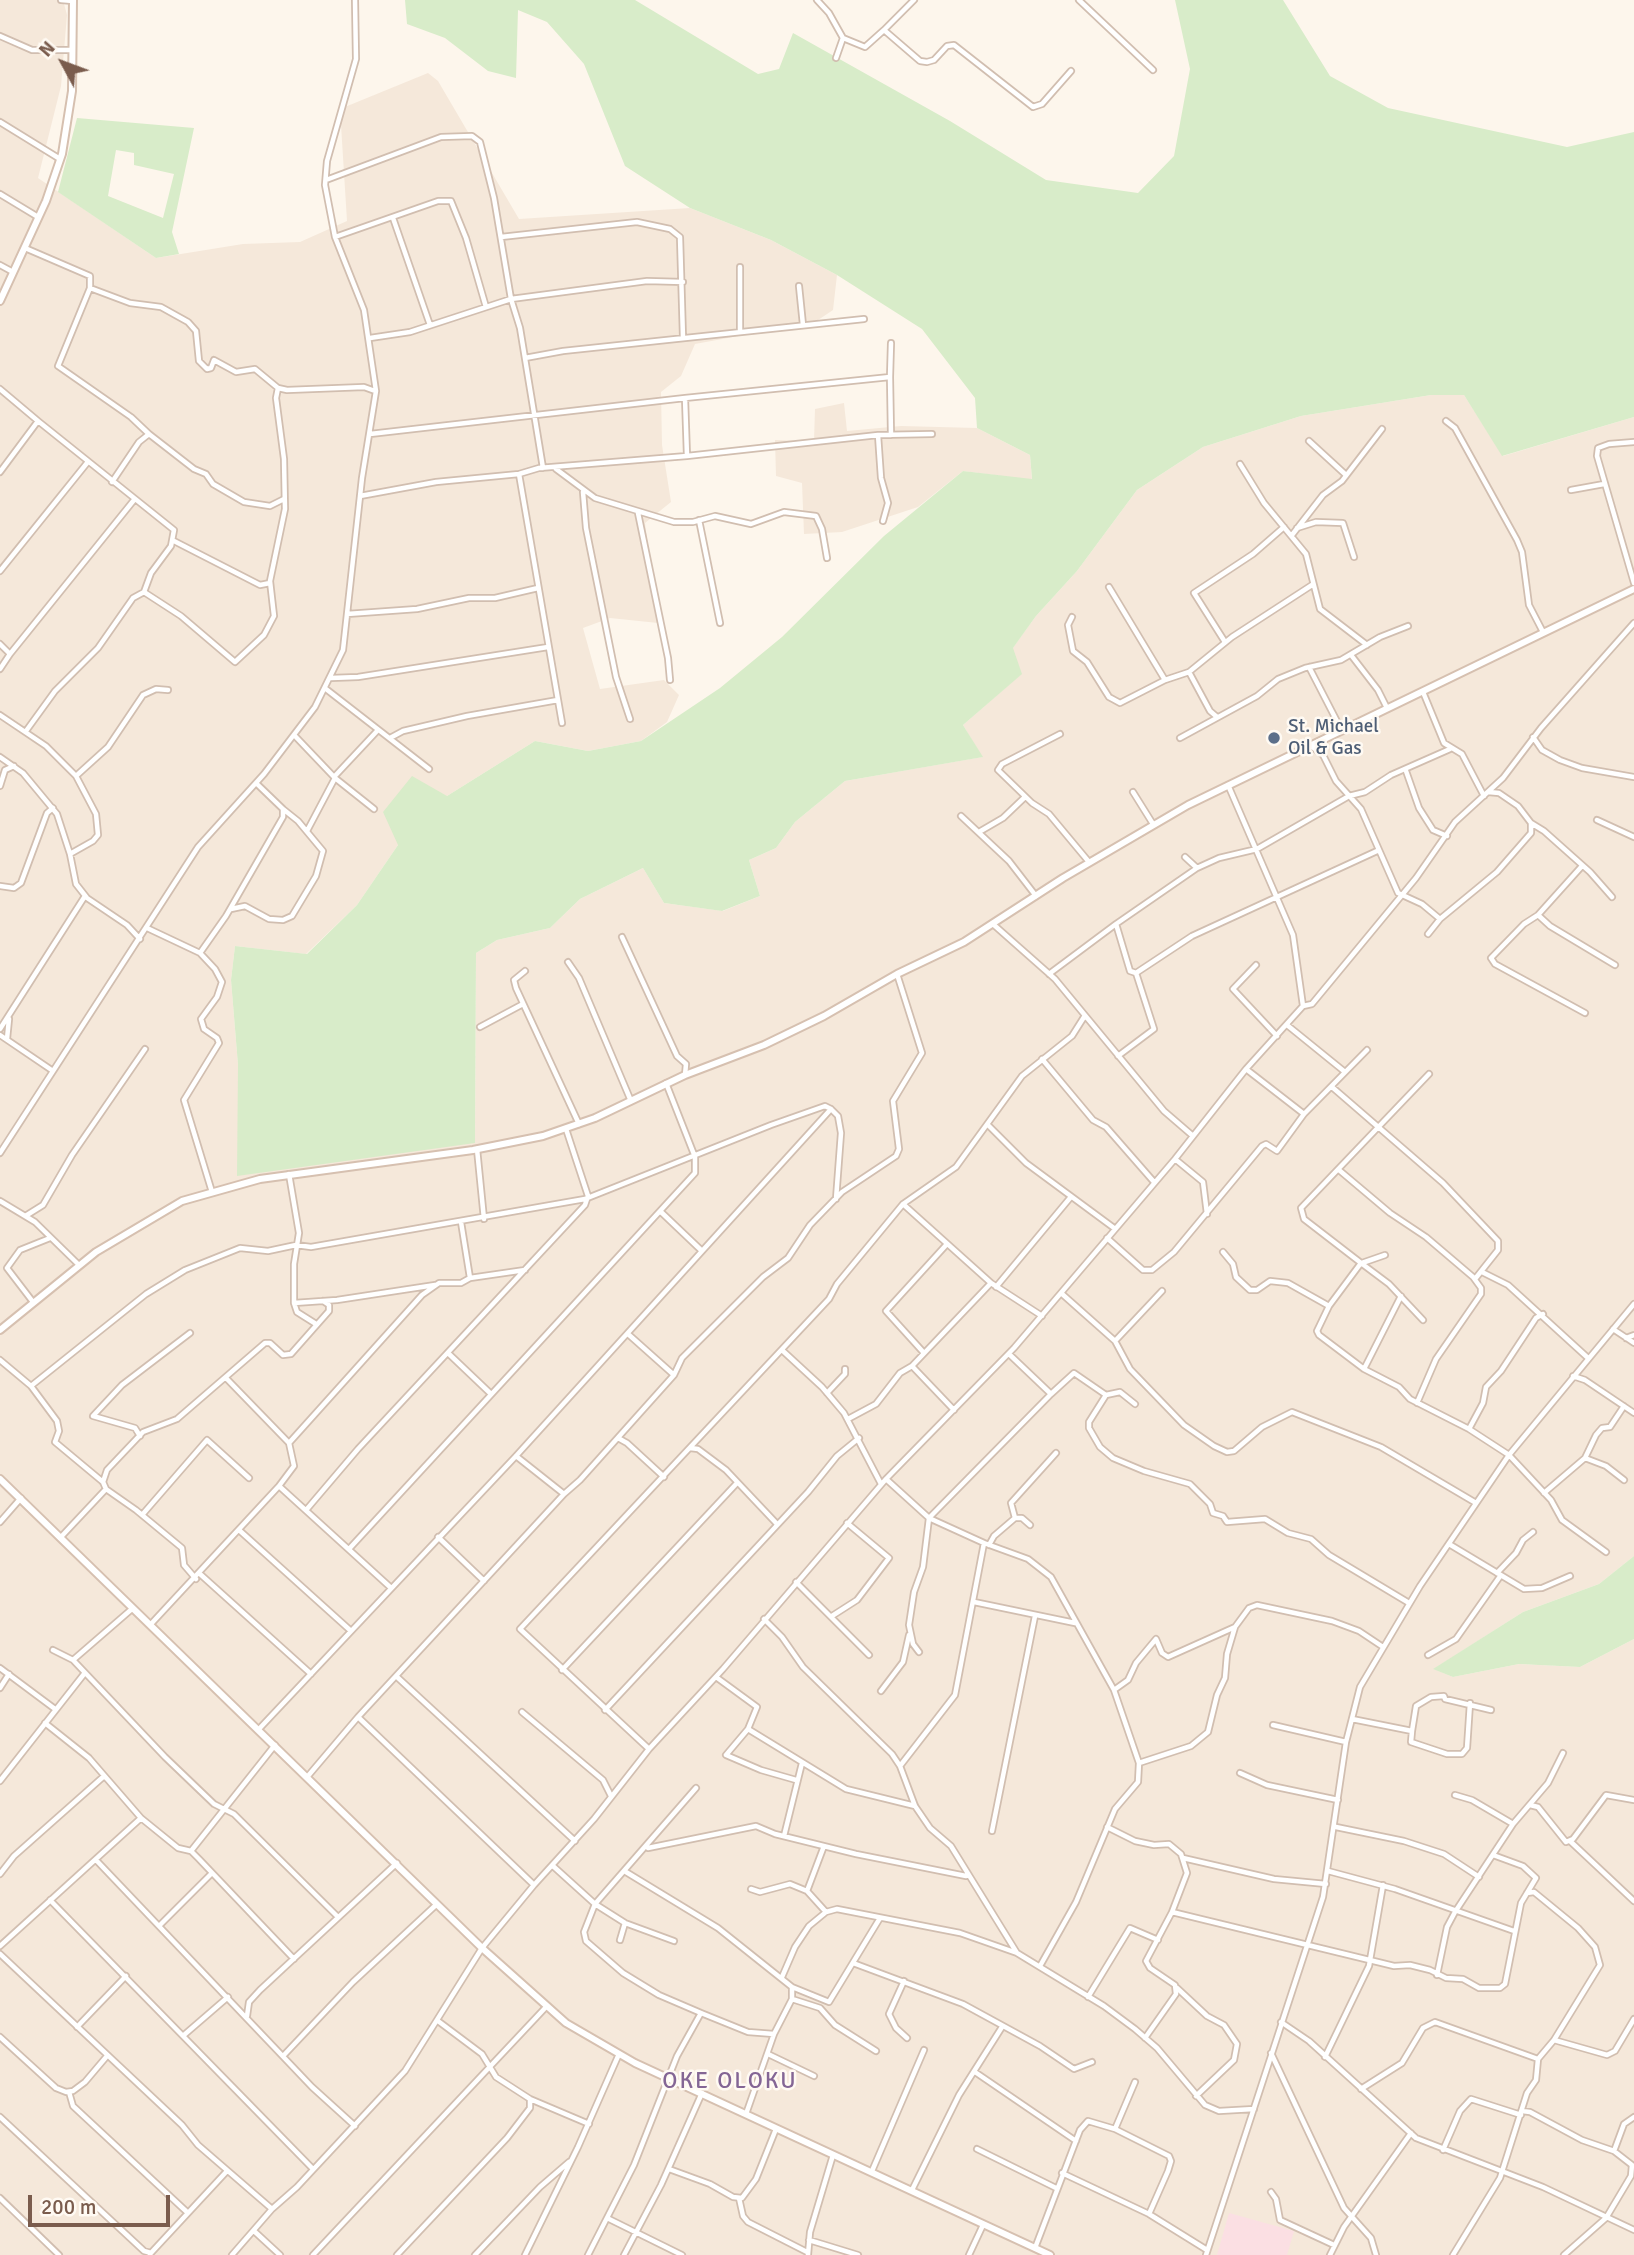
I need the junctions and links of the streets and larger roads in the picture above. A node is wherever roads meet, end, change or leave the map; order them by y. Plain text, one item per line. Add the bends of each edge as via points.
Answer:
1 (61, 0) edge
2 (73, 0) edge
3 (355, 0) edge
4 (817, 0) edge
5 (914, 0) edge
6 (1079, 0) edge
7 (884, 30) junction
8 (0, 36) edge
9 (843, 38) junction
10 (73, 50) junction
11 (836, 58) dead end
12 (1153, 70) dead end
13 (1071, 71) dead end
14 (0, 121) edge
15 (60, 159) junction
16 (326, 180) junction
17 (0, 194) edge
18 (38, 217) junction
19 (393, 218) junction
20 (335, 237) junction
21 (501, 237) junction
22 (24, 248) junction
23 (0, 265) edge
24 (740, 267) dead end
25 (13, 272) junction
26 (683, 282) junction
27 (799, 286) dead end
28 (90, 288) junction
29 (511, 299) junction
30 (0, 301) edge
31 (486, 307) junction
32 (864, 319) dead end
33 (430, 325) junction
34 (803, 325) junction
35 (740, 332) junction
36 (370, 338) junction
37 (683, 338) junction
38 (891, 343) dead end
39 (525, 358) junction
40 (890, 377) junction
41 (278, 388) junction
42 (0, 389) edge
43 (376, 391) junction
44 (685, 398) junction
45 (536, 415) junction
46 (38, 421) junction
47 (1446, 421) dead end
48 (1382, 429) dead end
49 (932, 433) dead end
50 (370, 434) junction
51 (150, 435) junction
52 (878, 435) junction
53 (891, 435) junction
54 (1309, 441) dead end
55 (1634, 442) edge
56 (687, 456) junction
57 (87, 463) junction
58 (1240, 464) dead end
59 (544, 468) junction
60 (555, 468) junction
61 (0, 472) edge
62 (519, 474) junction
63 (1346, 475) junction
64 (113, 482) junction
65 (1604, 484) junction
66 (1570, 490) dead end
67 (583, 491) junction
68 (360, 496) junction
69 (284, 499) junction
70 (134, 500) junction
71 (638, 513) junction
72 (699, 520) junction
73 (883, 521) dead end
74 (1284, 527) junction
75 (1296, 528) junction
76 (1292, 536) junction
77 (174, 541) junction
78 (1354, 557) dead end
79 (827, 558) dead end
80 (0, 571) edge
81 (270, 583) junction
82 (1634, 583) edge
83 (1312, 585) junction
84 (1110, 587) dead end
85 (538, 588) junction
86 (1634, 589) edge
87 (144, 592) junction
88 (347, 614) junction
89 (1072, 617) dead end
90 (720, 623) dead end
91 (1634, 623) edge
92 (1408, 626) dead end
93 (1543, 632) junction
94 (1224, 642) junction
95 (0, 644) edge
96 (1367, 645) junction
97 (548, 647) junction
98 (10, 654) junction
99 (1351, 655) junction
100 (1309, 667) junction
101 (0, 668) edge
102 (1189, 673) junction
103 (331, 678) junction
104 (670, 680) dead end
105 (1165, 680) junction
106 (326, 689) junction
107 (168, 690) dead end
108 (1423, 692) junction
109 (558, 700) junction
110 (1388, 709) junction
111 (0, 715) edge
112 (1217, 717) junction
113 (630, 719) dead end
114 (562, 723) dead end
115 (378, 730) junction
116 (26, 731) junction
117 (1342, 731) junction
118 (1060, 734) dead end
119 (295, 736) junction
120 (1533, 737) junction
121 (390, 738) junction
122 (1180, 738) dead end
123 (1528, 744) junction
124 (1535, 744) junction
125 (1311, 745) junction
126 (1450, 749) junction
127 (0, 757) edge
128 (14, 766) junction
129 (429, 769) dead end
130 (1406, 771) junction
131 (76, 776) junction
132 (1634, 777) edge
133 (334, 778) junction
134 (256, 783) junction
135 (1497, 784) junction
136 (1228, 785) junction
137 (0, 786) edge
138 (1133, 792) dead end
139 (1499, 793) junction
140 (1486, 794) junction
141 (1349, 796) junction
142 (1025, 797) junction
143 (53, 807) junction
144 (283, 809) junction
145 (374, 809) dead end
146 (961, 816) dead end
147 (1597, 820) dead end
148 (1531, 823) junction
149 (1153, 824) junction
150 (1538, 827) junction
151 (307, 831) junction
152 (979, 832) junction
153 (1531, 833) junction
154 (1447, 836) junction
155 (1634, 837) edge
156 (1257, 849) junction
157 (1377, 851) junction
158 (70, 854) junction
159 (1185, 857) dead end
160 (1089, 862) junction
161 (1582, 866) junction
162 (1197, 868) junction
163 (1, 887) edge
164 (1276, 895) junction
165 (0, 896) edge
166 (85, 896) junction
167 (1036, 896) junction
168 (1402, 896) junction
169 (1612, 897) dead end
170 (230, 909) junction
171 (1538, 915) junction
172 (1440, 919) junction
173 (1116, 923) junction
174 (994, 925) junction
175 (147, 928) junction
176 (1428, 934) dead end
177 (622, 937) dead end
178 (140, 939) junction
179 (200, 953) junction
180 (568, 962) dead end
181 (1256, 965) dead end
182 (1615, 965) dead end
183 (525, 971) dead end
184 (1136, 973) junction
185 (897, 974) junction
186 (1049, 974) junction
187 (1303, 999) junction
188 (523, 1004) junction
189 (1311, 1004) junction
190 (1303, 1006) junction
191 (1585, 1013) dead end
192 (1084, 1017) junction
193 (9, 1019) junction
194 (1287, 1025) junction
195 (480, 1027) dead end
196 (0, 1029) edge
197 (0, 1035) edge
198 (1276, 1036) junction
199 (7, 1039) junction
200 (145, 1049) dead end
201 (1367, 1051) dead end
202 (1118, 1056) junction
203 (1042, 1059) junction
204 (1246, 1069) junction
205 (53, 1071) junction
206 (1345, 1072) junction
207 (685, 1074) junction
208 (1429, 1074) dead end
209 (666, 1083) junction
210 (1332, 1087) junction
211 (631, 1101) junction
212 (831, 1109) junction
213 (1304, 1114) junction
214 (579, 1124) junction
215 (989, 1126) junction
216 (1378, 1126) junction
217 (566, 1129) junction
218 (1193, 1136) junction
219 (477, 1149) junction
220 (0, 1153) edge
221 (695, 1157) junction
222 (1175, 1159) junction
223 (1339, 1170) junction
224 (289, 1174) junction
225 (1154, 1182) junction
226 (212, 1192) junction
227 (588, 1196) junction
228 (1070, 1198) junction
229 (836, 1199) junction
230 (0, 1201) edge
231 (903, 1204) junction
232 (660, 1211) junction
233 (1207, 1214) junction
234 (27, 1215) junction
235 (484, 1219) junction
236 (461, 1222) junction
237 (1114, 1228) junction
238 (50, 1238) junction
239 (1107, 1238) junction
240 (947, 1244) junction
241 (296, 1245) junction
242 (702, 1251) junction
243 (1223, 1252) dead end
244 (1385, 1255) dead end
245 (1361, 1263) junction
246 (79, 1265) junction
247 (526, 1270) junction
248 (1482, 1272) junction
249 (470, 1278) junction
250 (1475, 1279) junction
251 (438, 1284) junction
252 (994, 1285) junction
253 (420, 1288) junction
254 (1162, 1291) dead end
255 (1061, 1293) junction
256 (422, 1295) junction
257 (1401, 1295) junction
258 (323, 1301) junction
259 (33, 1302) junction
260 (294, 1303) junction
261 (1634, 1304) edge
262 (1329, 1306) junction
263 (1543, 1314) junction
264 (1042, 1316) junction
265 (1423, 1320) dead end
266 (317, 1324) junction
267 (1613, 1329) junction
268 (0, 1330) edge
269 (190, 1333) dead end
270 (628, 1334) junction
271 (1634, 1335) edge
272 (1626, 1338) junction
273 (1115, 1341) junction
274 (1634, 1343) edge
275 (782, 1351) junction
276 (924, 1353) junction
277 (449, 1354) junction
278 (1009, 1354) junction
279 (1588, 1358) junction
280 (0, 1360) edge
281 (912, 1366) junction
282 (845, 1369) dead end
283 (1364, 1369) junction
284 (674, 1375) junction
285 (1573, 1376) junction
286 (226, 1378) junction
287 (31, 1386) junction
288 (827, 1393) junction
289 (491, 1394) junction
290 (1051, 1394) junction
291 (1106, 1395) junction
292 (1418, 1403) junction
293 (1135, 1404) dead end
294 (1624, 1406) junction
295 (954, 1410) junction
296 (1634, 1413) edge
297 (848, 1419) junction
298 (1469, 1429) junction
299 (140, 1436) junction
300 (618, 1438) junction
301 (859, 1438) junction
302 (289, 1443) junction
303 (690, 1448) junction
304 (1056, 1452) dead end
305 (1509, 1455) junction
306 (516, 1456) junction
307 (1585, 1458) junction
308 (664, 1477) junction
309 (249, 1478) dead end
310 (0, 1479) edge
311 (886, 1479) junction
312 (1624, 1480) dead end
313 (103, 1482) junction
314 (737, 1483) junction
315 (881, 1484) junction
316 (279, 1486) junction
317 (106, 1489) junction
318 (1545, 1493) junction
319 (564, 1494) junction
320 (20, 1498) junction
321 (1476, 1503) junction
322 (307, 1509) junction
323 (142, 1515) junction
324 (929, 1518) junction
325 (1015, 1518) junction
326 (0, 1522) edge
327 (847, 1523) junction
328 (777, 1524) junction
329 (1030, 1525) dead end
330 (239, 1530) junction
331 (1533, 1532) dead end
332 (438, 1537) junction
333 (60, 1538) junction
334 (987, 1544) junction
335 (1449, 1544) junction
336 (349, 1549) junction
337 (1606, 1552) dead end
338 (200, 1574) junction
339 (1499, 1574) junction
340 (1570, 1576) dead end
341 (196, 1579) junction
342 (484, 1581) junction
343 (796, 1582) junction
344 (390, 1588) junction
345 (974, 1602) junction
346 (1409, 1603) junction
347 (133, 1608) junction
348 (832, 1616) junction
349 (1035, 1616) junction
350 (764, 1619) junction
351 (1076, 1623) junction
352 (151, 1624) junction
353 (1235, 1627) junction
354 (351, 1631) junction
355 (910, 1631) junction
356 (1383, 1647) junction
357 (53, 1650) dead end
358 (919, 1652) dead end
359 (869, 1655) dead end
360 (1428, 1655) dead end
361 (73, 1660) junction
362 (0, 1668) edge
363 (562, 1670) junction
364 (9, 1674) junction
365 (84, 1674) junction
366 (311, 1674) junction
367 (396, 1676) junction
368 (716, 1677) junction
369 (0, 1688) edge
370 (1114, 1690) junction
371 (881, 1691) dead end
372 (1470, 1703) junction
373 (55, 1709) junction
374 (605, 1710) junction
375 (1491, 1710) dead end
376 (522, 1712) dead end
377 (358, 1717) junction
378 (1352, 1719) junction
379 (46, 1723) junction
380 (1273, 1725) dead end
381 (259, 1729) junction
382 (748, 1729) junction
383 (1412, 1731) junction
384 (1346, 1742) junction
385 (275, 1745) junction
386 (649, 1749) junction
387 (1563, 1753) dead end
388 (802, 1763) junction
389 (1139, 1763) junction
390 (901, 1766) junction
391 (1240, 1773) dead end
392 (308, 1776) junction
393 (103, 1777) junction
394 (796, 1780) junction
395 (0, 1781) edge
396 (696, 1788) dead end
397 (1455, 1796) dead end
398 (612, 1797) junction
399 (1338, 1800) junction
400 (1634, 1800) edge
401 (1529, 1805) junction
402 (915, 1806) junction
403 (226, 1809) junction
404 (141, 1818) junction
405 (1513, 1825) junction
406 (1107, 1827) junction
407 (1336, 1827) junction
408 (992, 1831) dead end
409 (784, 1836) junction
410 (575, 1840) junction
411 (1570, 1841) junction
412 (824, 1846) junction
413 (647, 1848) junction
414 (191, 1851) junction
415 (1493, 1855) junction
416 (1183, 1858) junction
417 (96, 1860) junction
418 (397, 1863) junction
419 (552, 1866) junction
420 (1328, 1871) junction
421 (212, 1872) junction
422 (626, 1872) junction
423 (0, 1874) edge
424 (967, 1876) junction
425 (1479, 1877) junction
426 (1325, 1884) junction
427 (534, 1885) junction
428 (1383, 1885) junction
429 (751, 1889) dead end
430 (807, 1891) junction
431 (1527, 1893) junction
432 (50, 1900) junction
433 (1634, 1900) edge
434 (437, 1903) junction
435 (595, 1905) junction
436 (826, 1912) junction
437 (1172, 1912) junction
438 (1455, 1912) junction
439 (337, 1916) junction
440 (880, 1918) junction
441 (625, 1923) junction
442 (159, 1926) junction
443 (1514, 1931) junction
444 (620, 1940) dead end
445 (1158, 1940) junction
446 (674, 1941) dead end
447 (1308, 1945) junction
448 (0, 1946) edge
449 (482, 1948) junction
450 (1017, 1953) junction
451 (0, 1954) edge
452 (293, 1959) junction
453 (1369, 1960) junction
454 (853, 1963) junction
455 (1040, 1966) junction
456 (1437, 1975) junction
457 (126, 1976) junction
458 (782, 1977) junction
459 (904, 1982) junction
460 (792, 1987) junction
461 (1177, 1988) junction
462 (228, 1997) junction
463 (1088, 1997) junction
464 (792, 1999) junction
465 (249, 2002) junction
466 (234, 2003) junction
467 (547, 2007) junction
468 (701, 2013) junction
469 (248, 2017) junction
470 (1634, 2019) edge
471 (438, 2021) junction
472 (1281, 2022) junction
473 (77, 2027) junction
474 (1002, 2027) junction
475 (774, 2034) junction
476 (184, 2035) junction
477 (0, 2037) edge
478 (907, 2038) dead end
479 (1145, 2038) junction
480 (1554, 2040) junction
481 (924, 2050) dead end
482 (876, 2051) dead end
483 (1271, 2053) junction
484 (618, 2054) junction
485 (768, 2054) junction
486 (107, 2055) junction
487 (284, 2056) junction
488 (1325, 2057) junction
489 (1538, 2059) junction
490 (1092, 2062) dead end
491 (491, 2068) junction
492 (975, 2072) junction
493 (668, 2076) junction
494 (814, 2076) dead end
495 (1135, 2082) dead end
496 (1361, 2089) junction
497 (69, 2092) junction
498 (702, 2093) junction
499 (1196, 2096) junction
500 (530, 2099) junction
501 (1254, 2109) junction
502 (1522, 2113) junction
503 (746, 2114) junction
504 (0, 2117) edge
505 (1634, 2117) edge
506 (589, 2124) junction
507 (355, 2126) junction
508 (776, 2129) junction
509 (1115, 2129) junction
510 (1411, 2133) junction
511 (1076, 2141) junction
512 (977, 2149) dead end
513 (1443, 2150) junction
514 (1614, 2151) junction
515 (834, 2154) junction
516 (572, 2160) junction
517 (1633, 2165) edge
518 (312, 2168) junction
519 (669, 2169) junction
520 (227, 2171) junction
521 (872, 2171) junction
522 (1501, 2172) junction
523 (1062, 2174) junction
524 (1056, 2188) junction
525 (912, 2190) junction
526 (1271, 2192) dead end
527 (0, 2198) edge
528 (739, 2198) junction
529 (272, 2209) junction
530 (188, 2213) junction
531 (1149, 2214) junction
532 (1352, 2217) junction
533 (607, 2218) junction
534 (1606, 2218) junction
535 (983, 2225) junction
536 (254, 2231) junction
537 (1634, 2231) edge
538 (636, 2232) junction
539 (809, 2240) junction
540 (1334, 2245) junction
541 (1035, 2248) junction
542 (1207, 2253) edge
543 (150, 2254) edge
544 (808, 2254) edge
545 (59, 2255) edge
546 (232, 2255) edge
547 (280, 2255) edge
548 (313, 2255) edge
549 (397, 2255) edge
550 (475, 2255) edge
551 (524, 2255) edge
552 (588, 2255) edge
553 (624, 2255) edge
554 (682, 2255) edge
555 (858, 2255) edge
556 (969, 2255) edge
557 (1050, 2255) edge
558 (1330, 2255) edge
559 (1376, 2255) edge
560 (1453, 2255) edge
561 (1564, 2255) edge

1 - 2 street
2 - 10 street
3 - 16 street via 356,59 327,161
4 - 9 street
5 - 7 street
6 - 12 street
7 - 9 street via 865,47
7 - 13 street via 920,61 931,62 947,46 958,46 1033,107 1042,104
8 - 10 street via 32,50
9 - 11 street
10 - 15 street via 70,110
14 - 15 street
15 - 18 street
16 - 20 street
16 - 21 street via 441,137 472,136 480,142
17 - 18 street
18 - 22 street
19 - 20 street
19 - 31 street via 439,201 453,203
19 - 33 street
20 - 36 street via 365,310
21 - 26 street via 637,222 670,229 680,237
21 - 29 street
22 - 25 street
22 - 28 street via 86,273
23 - 25 street
24 - 35 street
25 - 30 street
26 - 29 street via 647,281
26 - 37 street
27 - 34 street
28 - 41 street via 172,312 196,331 202,366 211,368 214,360 236,372 254,369
28 - 51 street via 58,366
29 - 31 street
29 - 39 street
31 - 33 street
32 - 34 street
33 - 36 street
34 - 35 street
35 - 37 street
36 - 43 street
37 - 39 street
38 - 40 street
39 - 45 street
40 - 44 street
40 - 53 street
41 - 43 street via 364,387
41 - 69 street
42 - 46 street
43 - 50 street
44 - 45 street
44 - 56 street
45 - 50 street
45 - 59 street
46 - 57 street
46 - 61 street
47 - 93 street via 1455,428 1517,540 1529,605
48 - 63 street
49 - 53 street
50 - 68 street
51 - 64 street via 139,442
51 - 69 street via 244,502 270,506
52 - 53 street
52 - 56 street
52 - 73 street via 888,508
54 - 63 street
55 - 65 street via 1598,448
56 - 60 street
57 - 64 street
57 - 80 street
58 - 74 street
59 - 60 street
59 - 62 street
60 - 67 street
62 - 68 street
62 - 85 street
63 - 75 street
64 - 70 street
65 - 66 street
65 - 82 street
67 - 71 street
67 - 113 street via 586,528 616,677
68 - 88 street
69 - 81 street
70 - 77 street via 174,530
70 - 98 street
71 - 72 street via 674,522
71 - 104 street
72 - 79 street via 715,516 751,524 784,512 816,516
72 - 90 street
74 - 76 street
74 - 94 street via 1253,554 1195,591
75 - 76 street
75 - 78 street via 1316,522 1343,523
76 - 83 street via 1306,554
77 - 81 street via 260,585
77 - 87 street via 151,573
81 - 87 street via 275,609 272,621 235,662 181,616
83 - 94 street
83 - 96 street via 1324,613
84 - 105 street
85 - 88 street via 417,609
85 - 97 street
86 - 93 street
87 - 116 street via 133,597 98,648 55,691
88 - 103 street via 342,650
89 - 105 street via 1068,625 1073,651 1087,662 1112,700 1127,701
91 - 120 street
92 - 96 street
93 - 108 street
94 - 102 street
95 - 98 street
96 - 99 street
97 - 103 street
97 - 109 street
98 - 101 street
99 - 100 street
99 - 110 street
100 - 112 street via 1278,679
100 - 117 street
102 - 105 street
102 - 112 street
103 - 106 street
106 - 115 street
106 - 119 street
107 - 131 street via 143,695 108,747
108 - 110 street
108 - 126 street
109 - 114 street
109 - 121 street via 467,716
110 - 117 street
111 - 116 street
112 - 122 street
115 - 121 street
115 - 133 street
116 - 131 street
117 - 125 street
118 - 142 street via 999,767
119 - 133 street
119 - 134 street
120 - 123 street
120 - 124 street
121 - 129 street
123 - 124 street
123 - 135 street
124 - 132 street via 1582,768
125 - 136 street
125 - 141 street via 1323,755
126 - 130 street
126 - 140 street via 1462,754
127 - 128 street
128 - 137 street via 5,770
128 - 143 street
130 - 141 street
130 - 154 street via 1419,808 1433,830
131 - 158 street via 96,814 97,835
133 - 145 street
133 - 151 street
134 - 144 street
134 - 175 street via 198,846
135 - 139 street
135 - 140 street
136 - 149 street
136 - 156 street
138 - 149 street
139 - 140 street
139 - 148 street via 1518,806
140 - 154 street via 1455,822
141 - 156 street
141 - 157 street via 1361,809
142 - 152 street
142 - 160 street via 1049,814
143 - 158 street
143 - 163 street via 21,883 14,888
144 - 151 street
144 - 170 street via 275,833
146 - 152 street
147 - 155 street
148 - 150 street
148 - 153 street
149 - 160 street
150 - 153 street
150 - 161 street
151 - 170 street via 324,854 292,916 276,921 245,906
152 - 167 street
153 - 172 street via 1497,872
154 - 168 street
156 - 162 street
156 - 164 street
157 - 164 street via 1324,878
157 - 168 street
158 - 166 street via 76,884
159 - 162 street
160 - 167 street
161 - 169 street
161 - 171 street
162 - 173 street
163 - 165 street
164 - 184 street via 1192,936
164 - 187 street via 1293,935
166 - 178 street
166 - 193 street
167 - 174 street
168 - 172 street via 1422,904
168 - 189 street
170 - 179 street
171 - 182 street
171 - 191 street via 1491,958
172 - 176 street
173 - 184 street via 1130,971
173 - 186 street
174 - 185 street
174 - 186 street
175 - 178 street
175 - 179 street
177 - 207 street via 677,1056 686,1065
178 - 205 street
179 - 226 street via 222,982 201,1019 204,1029 219,1040 184,1106
180 - 211 street
181 - 198 street via 1233,989
183 - 188 street via 514,980
184 - 202 street via 1154,1029
185 - 207 street via 805,1026
185 - 229 street via 922,1053 893,1101 899,1149 894,1158
186 - 192 street
187 - 189 street
187 - 190 street
188 - 195 street
188 - 214 street
189 - 190 street
190 - 194 street
192 - 202 street
192 - 203 street via 1072,1036
193 - 196 street
193 - 199 street
194 - 198 street
194 - 206 street
197 - 199 street
198 - 204 street
199 - 205 street
200 - 234 street via 43,1205
201 - 206 street
202 - 218 street via 1164,1111
203 - 215 street via 1007,1094
203 - 225 street
204 - 213 street
204 - 218 street
205 - 220 street
206 - 210 street
207 - 209 street
208 - 216 street
209 - 211 street
209 - 221 street
210 - 213 street
210 - 216 street
211 - 214 street
212 - 221 street via 825,1106 771,1125
212 - 229 street via 838,1116 841,1133
212 - 242 street
213 - 233 street via 1277,1151 1264,1144
214 - 217 street
215 - 228 street
215 - 231 street via 956,1167
216 - 223 street
216 - 248 street via 1443,1183 1498,1241 1498,1250
217 - 219 street
217 - 227 street
218 - 222 street
219 - 224 street
219 - 235 street
221 - 227 street
221 - 232 street via 695,1173
222 - 225 street
222 - 233 street via 1203,1182
223 - 245 street via 1300,1211
223 - 250 street
224 - 226 street
224 - 241 street via 297,1216
225 - 237 street
226 - 246 street via 167,1209
227 - 235 street
227 - 247 street
228 - 237 street
228 - 252 street
229 - 284 street via 810,1225 788,1258 682,1358
230 - 234 street
231 - 240 street
231 - 275 street via 837,1283 830,1299
232 - 242 street
232 - 289 street
233 - 239 street via 1174,1252 1149,1271
234 - 238 street
235 - 236 street
236 - 241 street via 311,1247
236 - 249 street
237 - 239 street
238 - 246 street
238 - 259 street via 20,1250 7,1268
239 - 255 street
240 - 252 street
240 - 276 street via 886,1311
241 - 260 street
241 - 287 street via 268,1251 240,1248 185,1270 98,1329
242 - 270 street
243 - 262 street via 1236,1277 1250,1290 1270,1281 1288,1283
244 - 245 street
245 - 257 street
245 - 262 street
246 - 259 street
247 - 249 street
247 - 277 street
248 - 250 street
248 - 263 street via 1508,1285
249 - 251 street
250 - 292 street via 1481,1294 1436,1359
251 - 253 street
251 - 256 street
252 - 264 street
252 - 276 street
253 - 256 street
253 - 258 street
254 - 273 street
255 - 264 street
255 - 273 street
256 - 302 street
257 - 265 street
257 - 283 street
258 - 260 street
258 - 266 street via 329,1311
259 - 268 street
260 - 266 street via 297,1312
261 - 267 street
262 - 283 street via 1319,1335
263 - 279 street
263 - 298 street via 1535,1318 1486,1387
264 - 278 street
266 - 286 street via 291,1354 283,1355 265,1343
267 - 272 street
267 - 279 street
269 - 299 street via 122,1385 93,1416 135,1428
270 - 284 street
270 - 306 street
271 - 272 street
272 - 274 street
273 - 321 street via 1130,1369 1184,1425 1227,1452 1292,1412 1381,1447
275 - 288 street
275 - 303 street
276 - 281 street
277 - 289 street
277 - 322 street
278 - 290 street
278 - 295 street
279 - 285 street
280 - 287 street
281 - 295 street
281 - 297 street via 900,1373 876,1404
282 - 288 street
283 - 292 street
284 - 300 street
285 - 294 street
285 - 305 street
286 - 299 street via 177,1419 150,1427
286 - 302 street
287 - 313 street via 57,1420 55,1442
288 - 297 street
289 - 336 street
290 - 291 street via 1074,1373
290 - 324 street
291 - 293 street via 1120,1392
291 - 346 street via 1089,1428 1113,1458 1190,1484 1213,1513 1227,1522 1265,1519 1288,1533 1311,1539 1329,1555
292 - 298 street
294 - 296 street
294 - 307 street via 1610,1427 1596,1435
295 - 311 street
297 - 301 street
298 - 305 street
299 - 313 street via 107,1470
300 - 308 street
300 - 319 street
301 - 315 street
301 - 328 street via 837,1456
302 - 316 street via 294,1466
303 - 308 street
303 - 314 street via 698,1449
304 - 325 street via 1011,1503
305 - 318 street
305 - 321 street
306 - 319 street
306 - 332 street
307 - 312 street
307 - 318 street
308 - 363 street via 520,1629
309 - 323 street via 206,1440
310 - 320 street
311 - 315 street
311 - 324 street
313 - 317 street
314 - 328 street
314 - 363 street
315 - 327 street
316 - 322 street
316 - 330 street
317 - 323 street
317 - 333 street
318 - 337 street via 1564,1521
319 - 342 street
320 - 326 street
320 - 333 street
321 - 335 street
322 - 336 street
323 - 341 street via 182,1548 184,1565
324 - 334 street
324 - 355 street
325 - 329 street
325 - 334 street
327 - 343 street
327 - 348 street via 889,1558 857,1600
328 - 374 street
330 - 338 street
330 - 354 street
331 - 339 street
332 - 342 street
332 - 344 street
333 - 347 street
334 - 345 street
334 - 351 street via 1044,1569
335 - 339 street
335 - 346 street
336 - 344 street
338 - 341 street
338 - 366 street
339 - 340 street via 1527,1589
339 - 360 street via 1456,1639
341 - 352 street
342 - 367 street
343 - 348 street
343 - 350 street
344 - 354 street
345 - 349 street
345 - 390 street via 955,1695
346 - 356 street
347 - 352 street
347 - 361 street
348 - 359 street
349 - 351 street
349 - 408 street
350 - 368 street
350 - 390 street via 803,1667
351 - 370 street
352 - 381 street
353 - 356 street via 1250,1608 1265,1606 1332,1620
353 - 370 street via 1168,1657 1156,1639 1128,1680
353 - 389 street via 1208,1732 1191,1746
354 - 366 street
355 - 358 street
355 - 371 street via 903,1662
356 - 378 street via 1360,1686
357 - 361 street
361 - 365 street
362 - 364 street
363 - 374 street
364 - 369 street
364 - 373 street
365 - 373 street
365 - 403 street via 205,1796
366 - 381 street
367 - 377 street
367 - 410 street
368 - 382 street via 757,1707
368 - 386 street
370 - 389 street
372 - 375 street
372 - 383 street via 1444,1696 1420,1702
372 - 383 street via 1467,1748 1462,1754 1411,1742
373 - 379 street
374 - 386 street
376 - 398 street via 603,1780
377 - 392 street
377 - 427 street
378 - 383 street
378 - 384 street
379 - 393 street via 89,1758
379 - 395 street
380 - 384 street
381 - 385 street
382 - 388 street
382 - 394 street via 726,1755
384 - 399 street
385 - 392 street
385 - 403 street
386 - 398 street
387 - 401 street via 1548,1783
388 - 394 street
388 - 402 street via 846,1789
389 - 406 street via 1138,1782 1122,1798
390 - 402 street
391 - 399 street via 1267,1786
392 - 418 street
393 - 404 street
393 - 423 street via 13,1856
394 - 409 street
396 - 413 street
397 - 405 street via 1472,1800
398 - 410 street
399 - 407 street
400 - 411 street via 1604,1797
401 - 405 street
401 - 411 street via 1538,1807 1564,1840
402 - 424 street via 930,1828 951,1846
403 - 414 street
403 - 439 street
404 - 414 street via 178,1848
404 - 417 street
405 - 415 street
406 - 416 street via 1135,1842 1169,1843
406 - 455 street via 1076,1902
407 - 420 street
407 - 425 street via 1444,1854
409 - 412 street
409 - 413 street via 756,1826
410 - 419 street
411 - 433 street
412 - 424 street
412 - 430 street
413 - 422 street
414 - 421 street
415 - 425 street
415 - 431 street via 1532,1872 1535,1878
416 - 426 street via 1259,1876
416 - 437 street via 1187,1873
417 - 432 street
417 - 442 street
418 - 434 street
418 - 439 street
419 - 427 street
419 - 435 street
420 - 426 street
420 - 428 street
421 - 442 street
421 - 452 street
422 - 435 street
422 - 458 street via 718,1928
424 - 450 street
425 - 438 street
426 - 447 street
427 - 449 street
428 - 438 street
428 - 453 street
429 - 430 street via 760,1892 790,1884
430 - 436 street
431 - 443 street
431 - 480 street via 1534,1892 1578,1928 1601,1960
432 - 448 street
432 - 457 street
434 - 449 street
434 - 487 street via 353,1982
435 - 441 street
435 - 468 street via 584,1931 586,1941 623,1973
436 - 440 street via 847,1908
436 - 458 street via 803,1934
437 - 445 street
437 - 447 street
438 - 443 street
438 - 456 street via 1447,1927
439 - 452 street
440 - 450 street via 960,1933
440 - 454 street
441 - 444 street
441 - 446 street
442 - 462 street
443 - 456 street via 1513,1957 1507,1980 1500,1987 1479,1988 1463,1979
445 - 461 street via 1147,1965
445 - 463 street via 1130,1928
447 - 453 street
447 - 472 street
449 - 467 street
449 - 471 street
450 - 455 street
451 - 473 street
452 - 465 street
453 - 456 street via 1410,1965
453 - 488 street
454 - 459 street
454 - 460 street via 829,2002
455 - 463 street
457 - 473 street
457 - 476 street
458 - 460 street
459 - 474 street via 963,2004
459 - 478 street via 890,2014
460 - 464 street
461 - 479 street
461 - 499 street via 1224,2025 1237,2044 1234,2060
462 - 466 street
462 - 476 street
463 - 479 street
464 - 475 street
464 - 482 street via 820,2008 831,2022
465 - 466 street
465 - 469 street
466 - 469 street
467 - 484 street
467 - 491 street
468 - 475 street via 748,2032
468 - 493 street
469 - 487 street
470 - 480 street via 1615,2051 1607,2055
471 - 491 street via 482,2054
471 - 507 street via 405,2071
472 - 483 street
472 - 488 street
473 - 486 street
474 - 490 street via 1074,2069
474 - 492 street
475 - 485 street
476 - 518 street
477 - 497 street via 56,2088
479 - 499 street
480 - 489 street
481 - 521 street
483 - 501 street
483 - 532 street
484 - 493 street
484 - 506 street
485 - 494 street
485 - 503 street
486 - 497 street via 85,2082
486 - 520 street
487 - 507 street
488 - 496 street
489 - 496 street via 1435,2022 1423,2028 1402,2063
489 - 502 street via 1536,2080
491 - 500 street via 496,2077
491 - 548 street
492 - 511 street
492 - 525 street
493 - 498 street
493 - 533 street via 653,2124
495 - 509 street
496 - 510 street
497 - 530 street via 73,2106
498 - 503 street
498 - 519 street
499 - 501 street via 1212,2109
500 - 506 street
500 - 549 street via 528,2113 507,2138
501 - 542 street
502 - 513 street via 1471,2099 1460,2111
502 - 514 street via 1530,2112
502 - 522 street
503 - 508 street
504 - 543 street
505 - 514 street via 1624,2124
506 - 516 street
507 - 518 street
508 - 515 street
508 - 528 street via 755,2179
509 - 511 street via 1088,2121
509 - 531 street via 1162,2151 1171,2161
510 - 513 street
510 - 532 street
511 - 523 street
512 - 524 street
513 - 522 street
514 - 517 street
515 - 521 street
515 - 539 street
516 - 550 street
516 - 551 street
517 - 534 street
518 - 529 street
519 - 528 street
519 - 538 street
520 - 529 street
520 - 530 street
521 - 525 street
522 - 534 street
522 - 560 street
523 - 524 street
523 - 531 street
524 - 541 street
525 - 535 street
526 - 540 street via 1280,2220
527 - 545 street
528 - 544 street via 748,2222
529 - 536 street
530 - 543 street
531 - 542 street
532 - 540 street
532 - 559 street via 1371,2238
533 - 538 street
533 - 552 street
534 - 537 street
534 - 561 street
535 - 541 street
535 - 556 street
536 - 546 street
536 - 547 street
538 - 553 street
538 - 554 street
539 - 544 street
539 - 555 street
540 - 558 street
541 - 557 street

